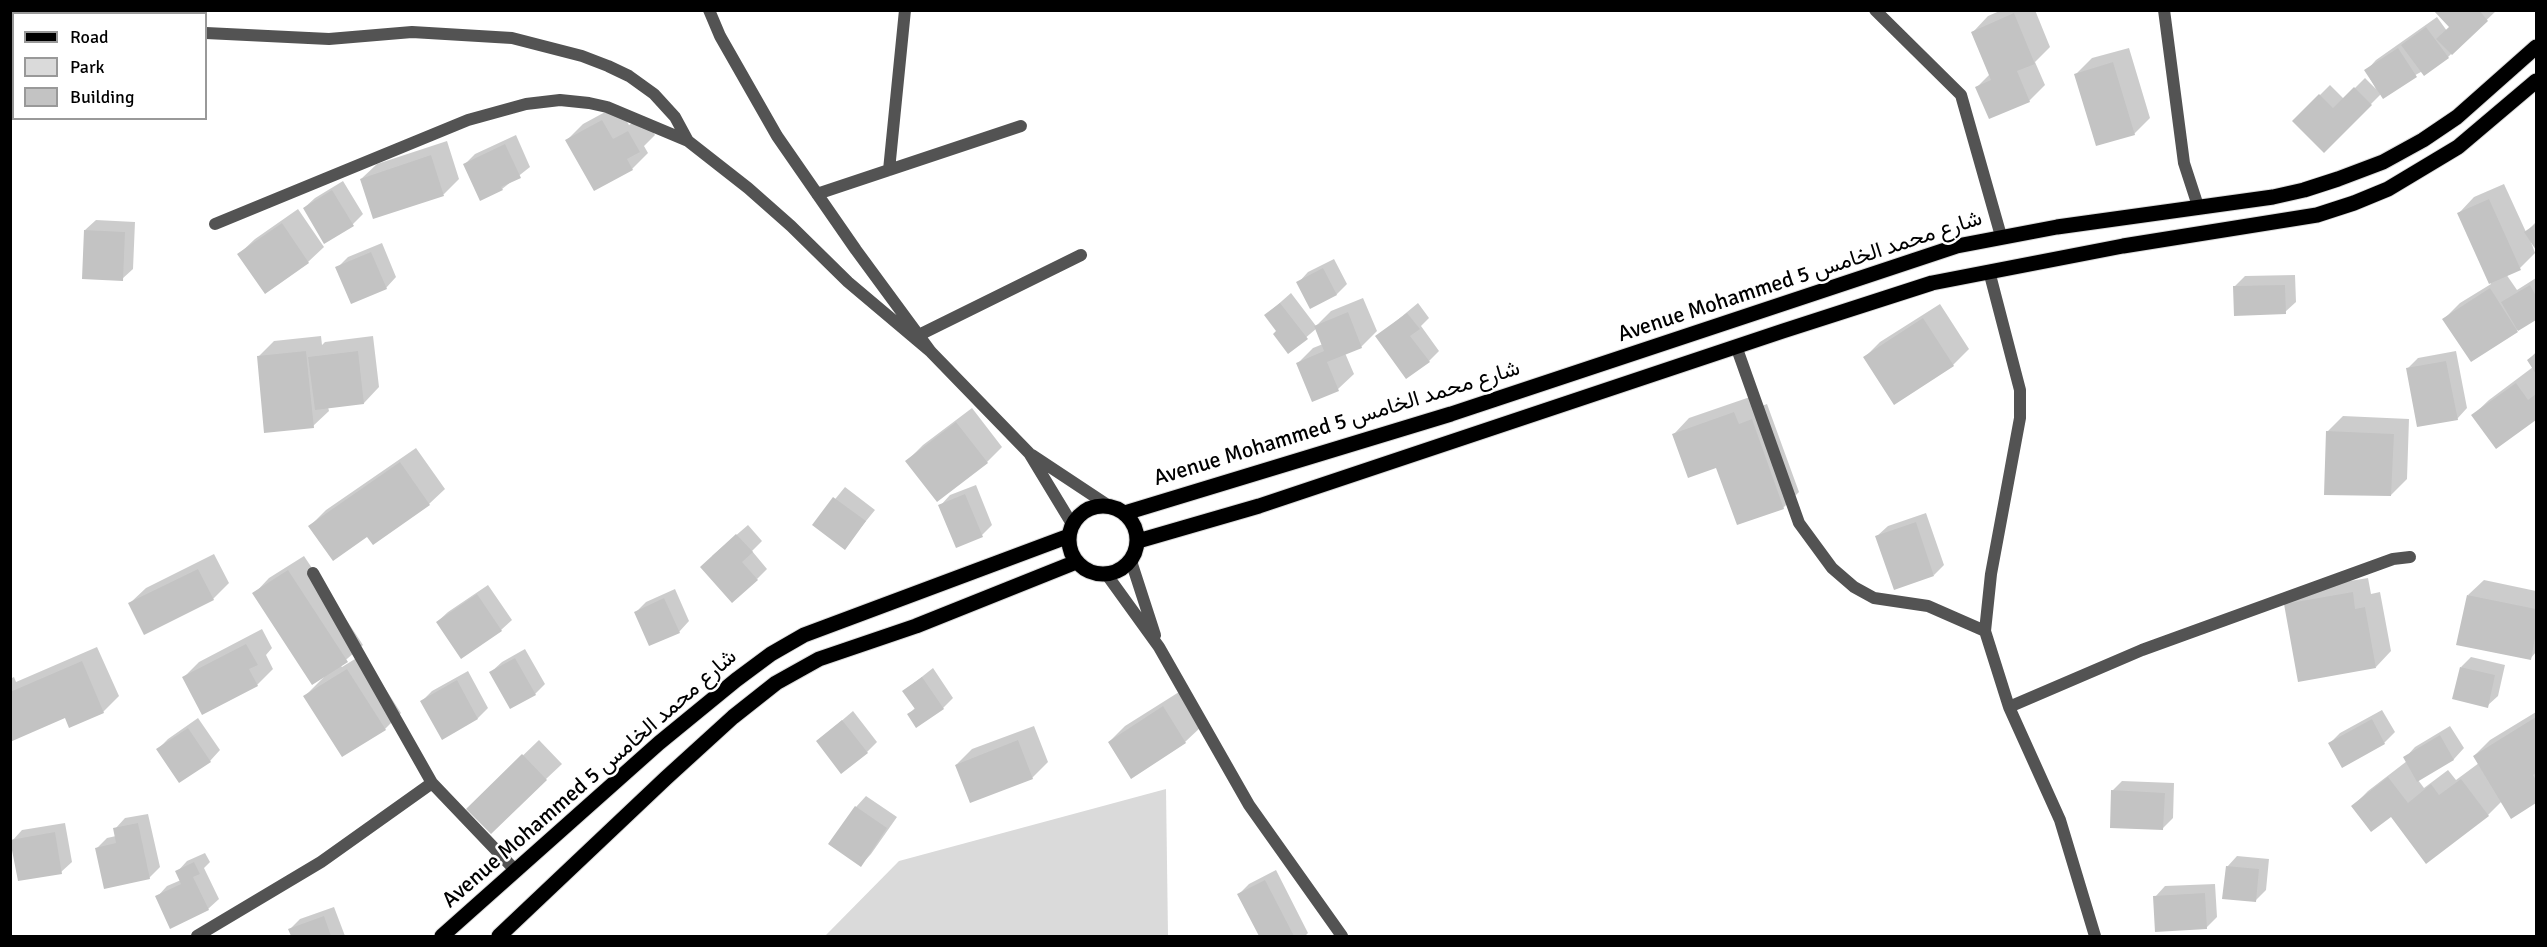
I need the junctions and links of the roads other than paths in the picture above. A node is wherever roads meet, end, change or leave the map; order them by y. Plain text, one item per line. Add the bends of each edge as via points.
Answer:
1 (709, 10) edge
2 (905, 10) edge
3 (1875, 10) edge
4 (2164, 10) edge
5 (207, 33) edge
6 (2536, 47) edge
7 (2536, 81) edge
8 (1021, 126) dead end
9 (687, 141) junction
10 (889, 170) junction
11 (818, 194) junction
12 (2198, 206) junction
13 (215, 224) dead end
14 (2001, 236) junction
15 (1081, 255) dead end
16 (1989, 271) junction
17 (919, 335) junction
18 (1736, 346) junction
19 (931, 352) junction
20 (1029, 453) junction
21 (1109, 506) junction
22 (1125, 513) junction
23 (1070, 530) junction
24 (1138, 541) junction
25 (2410, 557) dead end
26 (1131, 561) junction
27 (1076, 562) junction
28 (313, 573) dead end
29 (1107, 575) junction
30 (1985, 631) junction
31 (1159, 647) junction
32 (2009, 707) junction
33 (432, 783) junction
34 (516, 872) junction
35 (197, 936) edge
36 (442, 936) edge
37 (499, 936) edge
38 (1342, 936) edge
39 (2095, 936) edge

1 - 11 street via 777,136
2 - 10 street
3 - 14 street via 1961,95
4 - 12 street via 2184,163
5 - 9 street via 329,39 412,32 512,38 582,56 629,76 654,94 675,117
6 - 12 main road, Avenue Mohammed 5 شارع محمد الخامس via 2457,117 2383,162 2304,190
7 - 16 main road, Avenue Mohammed 5 شارع محمد الخامس via 2458,147 2397,184 2354,203 2317,215
8 - 10 street
9 - 13 street via 607,107 560,100 525,104 468,120
9 - 19 street via 748,188 848,282
10 - 11 street
11 - 17 street
12 - 14 main road, Avenue Mohammed 5 شارع محمد الخامس
14 - 22 main road, Avenue Mohammed 5 شارع محمد الخامس via 1919,258 1451,414
15 - 17 street
16 - 18 main road, Avenue Mohammed 5 شارع محمد الخامس via 1932,283
16 - 30 street via 2020,390 2020,418 1990,574
17 - 19 street
18 - 24 main road, Avenue Mohammed 5 شارع محمد الخامس via 1259,506
18 - 30 street via 1799,523 1832,568 1874,598 1928,606
19 - 20 street
20 - 21 street
20 - 23 street
21 - 22 main road
21 - 23 main road via 1092,507 1080,513
22 - 24 main road via 1135,526
23 - 27 main road via 1070,550
23 - 34 main road, Avenue Mohammed 5 شارع محمد الخامس via 804,635 771,654 659,743
24 - 26 main road
25 - 32 street via 2393,559 2142,650
26 - 29 main road
26 - 31 street
27 - 29 main road via 1090,572
27 - 37 main road, Avenue Mohammed 5 شارع محمد الخامس via 916,626 819,659 776,683 666,778
28 - 33 street
29 - 31 street
30 - 32 street
31 - 38 street via 1249,805
32 - 39 street via 2060,820
33 - 34 street
33 - 35 street via 321,862
34 - 36 main road, Avenue Mohammed 5 شارع محمد الخامس

